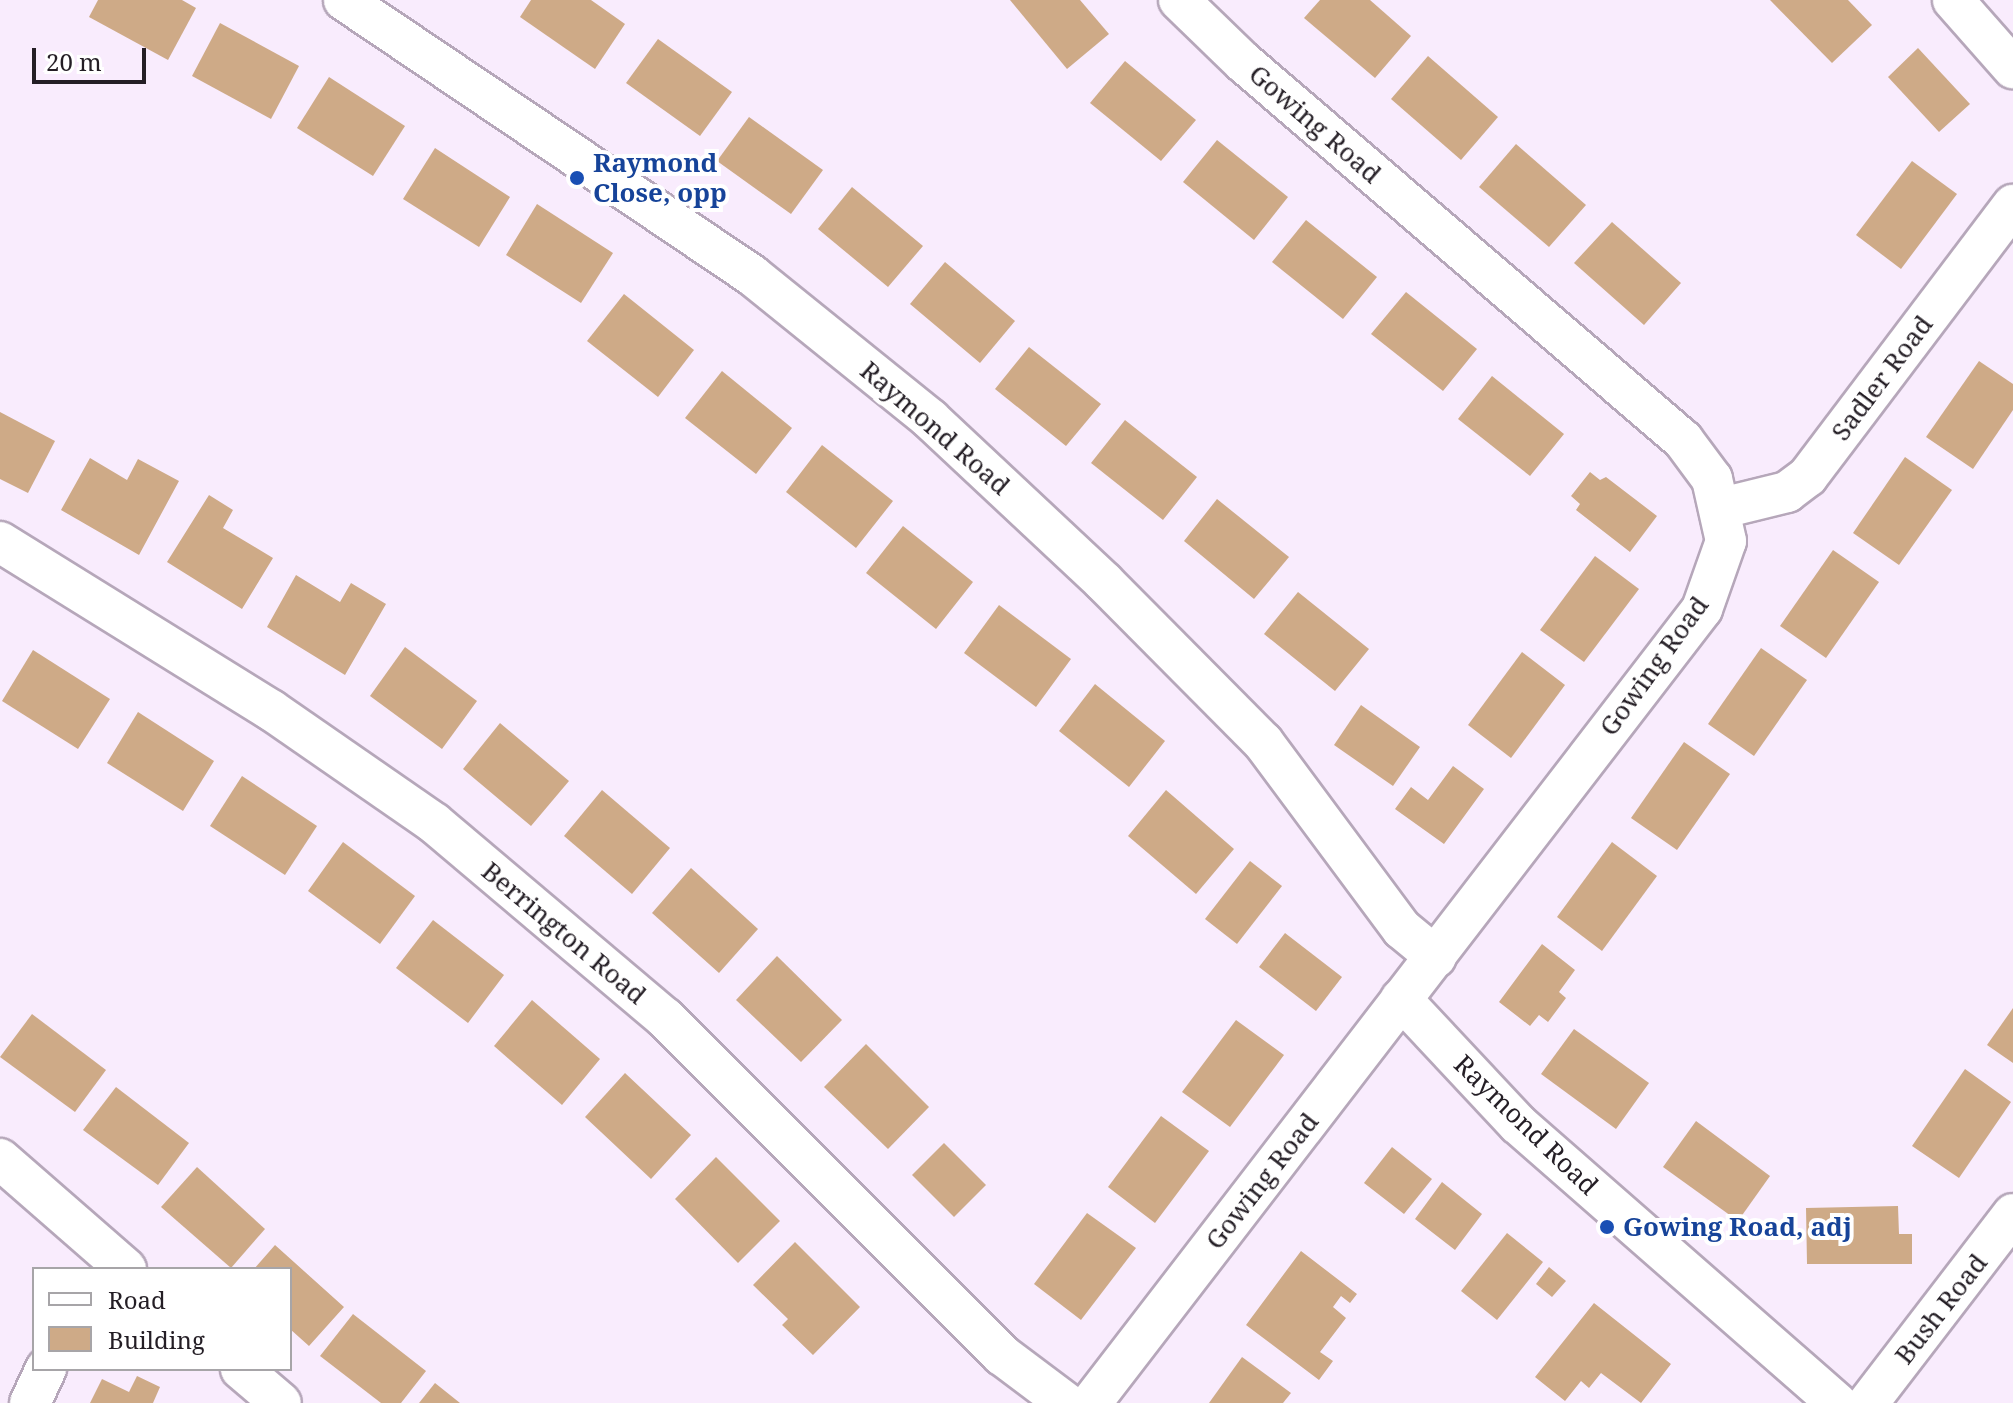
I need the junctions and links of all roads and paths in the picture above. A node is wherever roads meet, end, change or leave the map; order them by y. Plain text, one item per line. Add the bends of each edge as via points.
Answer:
1 (344, 0) edge
2 (1179, 0) edge
3 (1953, 0) edge
4 (2013, 68) edge
5 (2013, 205) edge
6 (1722, 508) junction
7 (0, 542) edge
8 (1436, 957) junction
9 (1401, 999) junction
10 (0, 1159) edge
11 (2013, 1214) edge
12 (108, 1262) edge
13 (45, 1371) edge
14 (243, 1371) edge
15 (30, 1403) edge
16 (281, 1403) edge
17 (1066, 1403) edge
18 (1091, 1403) edge
19 (1837, 1403) edge
20 (1868, 1403) edge

1 - 8 street, Raymond Road via 753,276 930,419 1104,582 1263,742 1402,929
2 - 6 street, Gowing Road via 1243,62 1683,440 1712,479
3 - 4 street
5 - 6 street, Sadler Road via 1808,476 1787,492
6 - 8 street, Gowing Road via 1726,541 1702,609
7 - 17 street, Berrington Road via 271,710 434,823 665,1018 1002,1355
8 - 9 street, Gowing Road
9 - 18 street, Gowing Road
9 - 19 street, Raymond Road via 1518,1124
10 - 12 street
11 - 20 street, Bush Road
13 - 15 street
14 - 16 street

